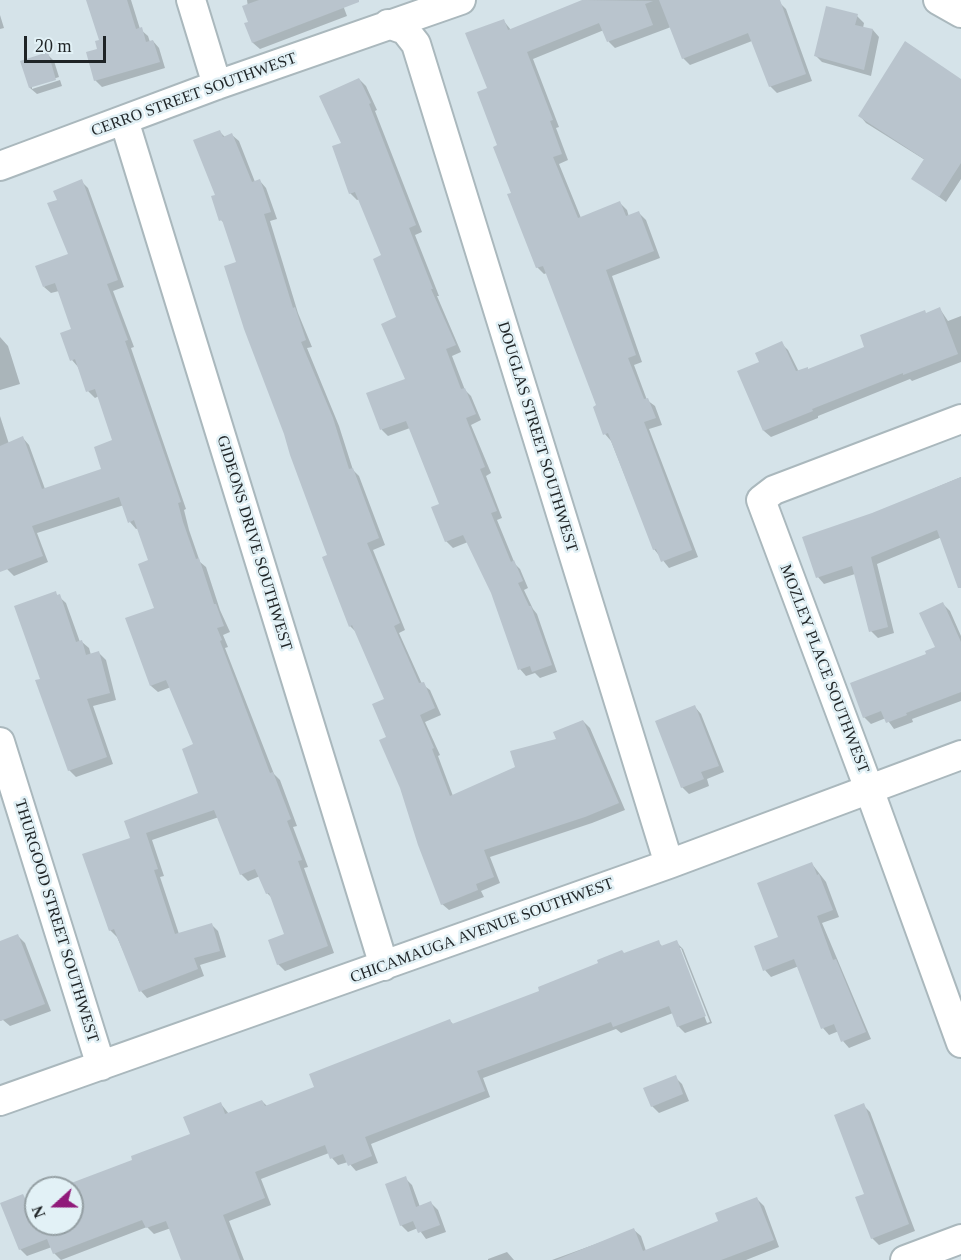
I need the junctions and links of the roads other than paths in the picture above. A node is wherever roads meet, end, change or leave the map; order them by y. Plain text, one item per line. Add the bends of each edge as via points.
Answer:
1 (191, 0) edge
2 (461, 0) edge
3 (938, 0) edge
4 (961, 13) edge
5 (388, 24) junction
6 (217, 86) junction
7 (123, 120) junction
8 (0, 166) edge
9 (961, 419) edge
10 (0, 742) edge
11 (961, 755) edge
12 (869, 789) junction
13 (669, 864) junction
14 (384, 966) junction
15 (961, 1043) edge
16 (101, 1066) junction
17 (0, 1101) edge
18 (961, 1239) edge
19 (905, 1260) edge

1 - 6 street
2 - 5 street, CERRO STREET SOUTHWEST
3 - 4 street
5 - 6 street, CERRO STREET SOUTHWEST
5 - 13 street, DOUGLAS STREET SOUTHWEST via 405,30 416,44
6 - 7 street, CERRO STREET SOUTHWEST
7 - 8 street, CERRO STREET SOUTHWEST
7 - 14 street, GIDEONS DRIVE SOUTHWEST
9 - 12 street, MOZLEY PLACE SOUTHWEST via 774,490 760,500
10 - 16 street, THURGOOD STREET SOUTHWEST
11 - 12 street, CHICAMAUGA AVENUE SOUTHWEST
12 - 13 street, CHICAMAUGA AVENUE SOUTHWEST
12 - 15 street, MOZLEY PLACE SOUTHWEST
13 - 14 street, CHICAMAUGA AVENUE SOUTHWEST
14 - 16 street, CHICAMAUGA AVENUE SOUTHWEST
16 - 17 street, CHICAMAUGA AVENUE SOUTHWEST
18 - 19 street

